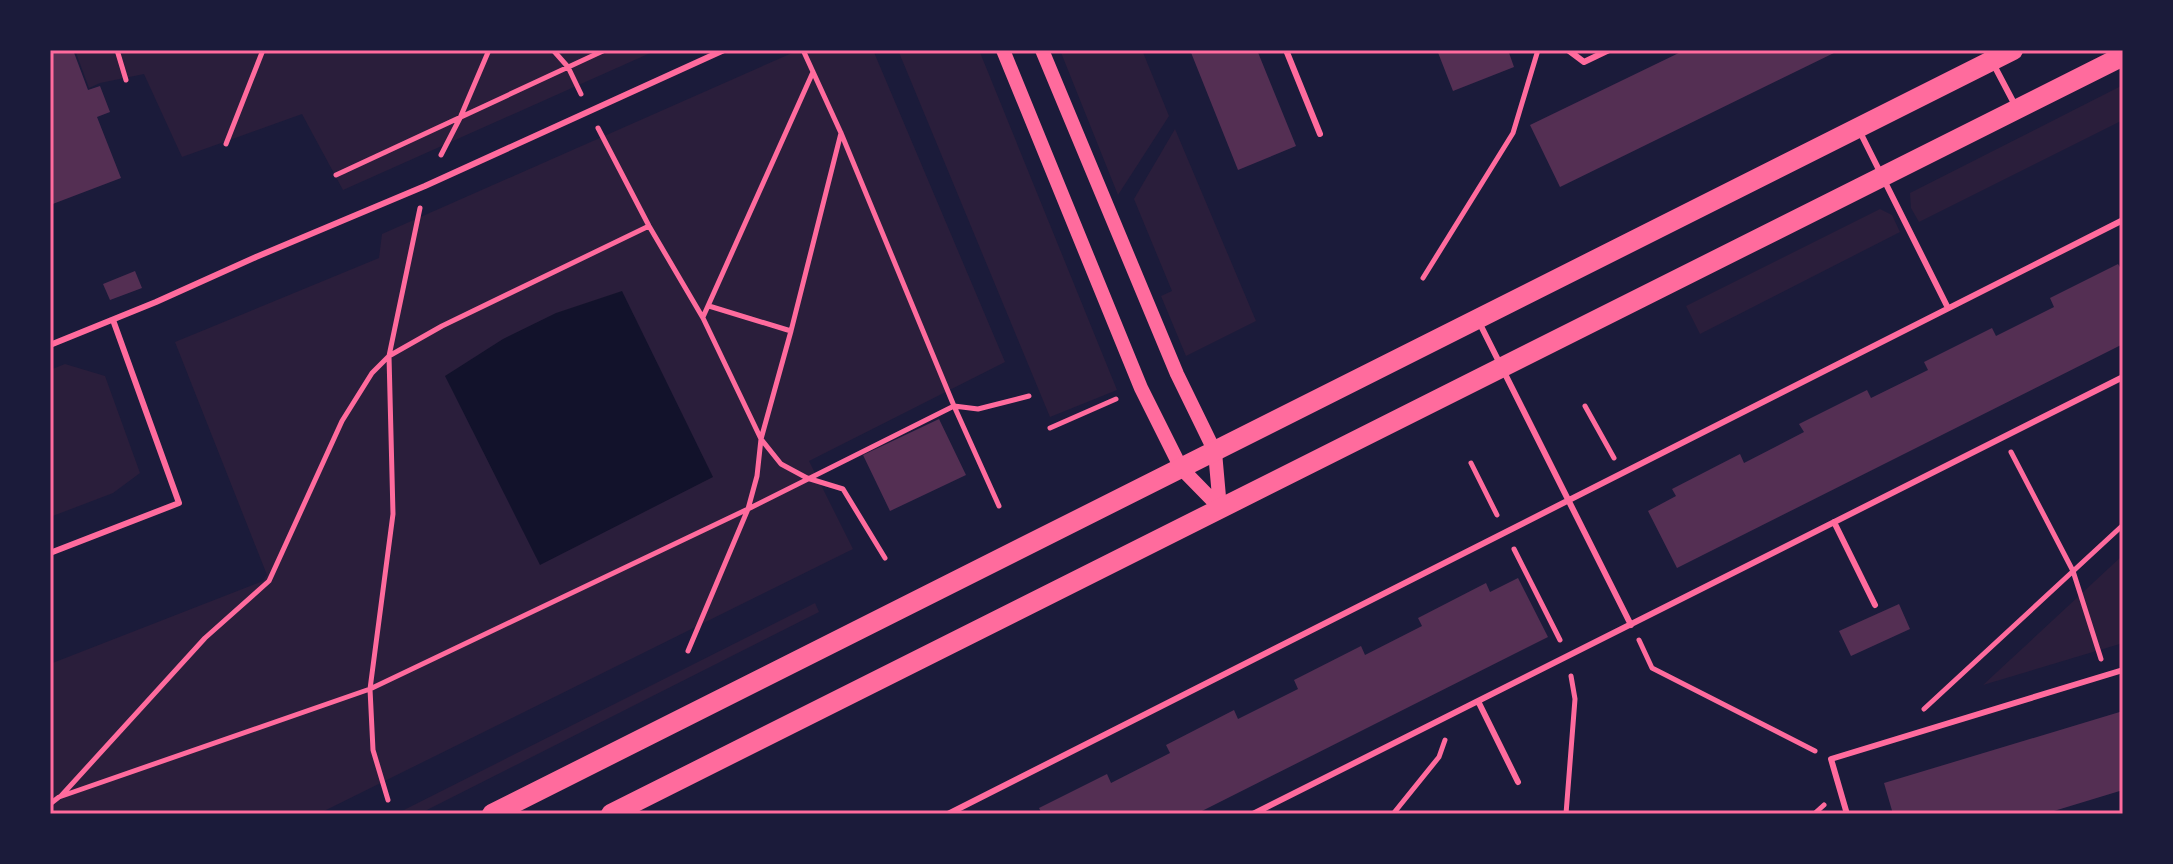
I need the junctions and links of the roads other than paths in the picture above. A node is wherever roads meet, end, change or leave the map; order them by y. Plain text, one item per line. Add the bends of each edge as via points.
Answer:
1 (724, 50) edge
2 (1003, 50) edge
3 (1042, 50) edge
4 (1286, 50) edge
5 (1568, 50) edge
6 (1609, 50) edge
7 (2013, 50) edge
8 (1989, 55) edge
9 (2123, 56) edge
10 (2017, 109) junction
11 (1858, 128) junction
12 (1320, 134) dead end
13 (1882, 177) junction
14 (2123, 220) edge
15 (1948, 308) junction
16 (113, 320) junction
17 (1478, 320) junction
18 (50, 345) edge
19 (1502, 367) junction
20 (2123, 377) edge
21 (1215, 452) junction
22 (1181, 468) junction
23 (1569, 500) junction
24 (1220, 508) junction
25 (1834, 522) junction
26 (50, 553) edge
27 (1875, 605) dead end
28 (1631, 625) junction
29 (2123, 670) edge
30 (1478, 701) junction
31 (1518, 782) dead end
32 (492, 814) edge
33 (611, 814) edge
34 (948, 814) edge
35 (1253, 814) edge
36 (1847, 814) edge

1 - 16 lane
2 - 22 street via 1141,388
3 - 21 street via 1177,374
4 - 12 lane
5 - 6 lane via 1584,62
7 - 8 main road
8 - 10 lane
8 - 11 main road
9 - 10 main road
10 - 13 main road
11 - 13 lane
11 - 17 main road
13 - 15 lane
13 - 19 main road
14 - 15 lane
15 - 23 lane
16 - 18 lane
16 - 26 lane via 179,503
17 - 19 lane
17 - 21 main road
19 - 23 lane
19 - 24 main road
20 - 25 lane
21 - 22 main road
21 - 24 street
22 - 24 street
22 - 32 main road
23 - 28 lane
23 - 34 lane
24 - 33 main road
25 - 27 lane
25 - 28 lane
28 - 30 lane
29 - 36 lane via 1831,759
30 - 31 lane
30 - 35 lane

